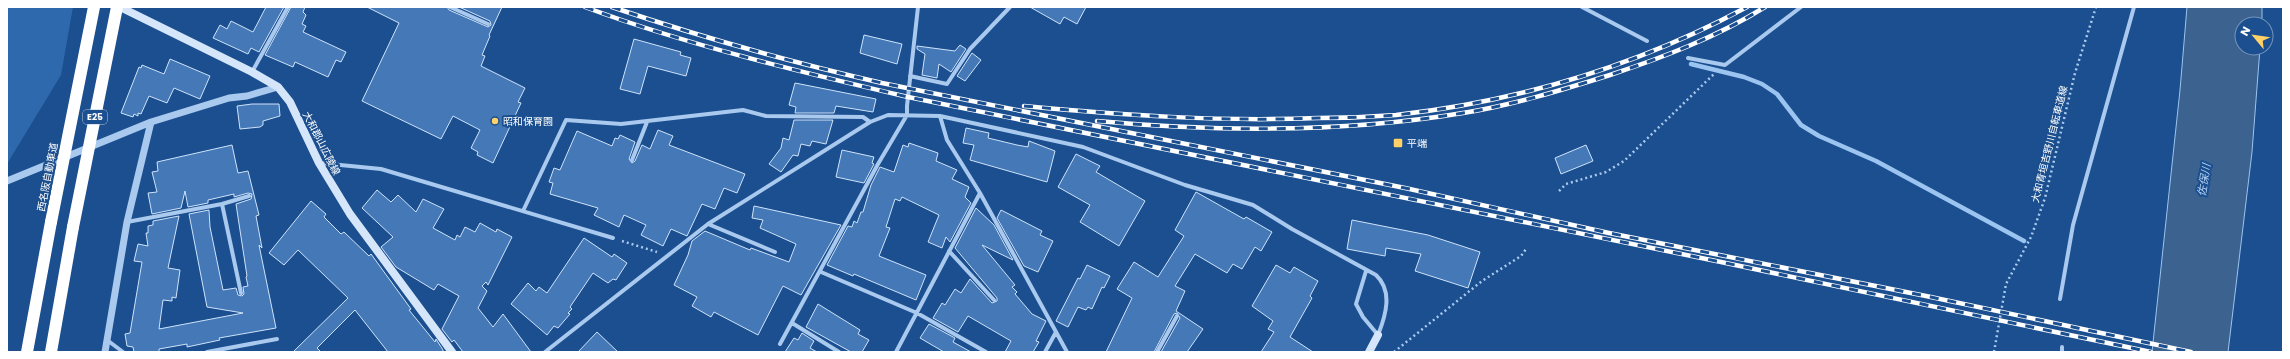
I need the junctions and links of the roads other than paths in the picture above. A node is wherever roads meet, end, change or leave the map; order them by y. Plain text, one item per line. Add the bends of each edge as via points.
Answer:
1 (94, 7) edge
2 (118, 7) edge
3 (288, 7) edge
4 (450, 7) edge
5 (918, 7) edge
6 (1010, 7) edge
7 (1582, 7) edge
8 (1801, 7) edge
9 (2134, 7) edge
10 (488, 24) dead end
11 (1647, 41) dead end
12 (1688, 58) dead end
13 (252, 72) junction
14 (910, 76) junction
15 (278, 87) junction
16 (907, 115) junction
17 (940, 116) junction
18 (151, 122) junction
19 (647, 122) junction
20 (870, 122) junction
21 (632, 160) dead end
22 (319, 163) junction
23 (7, 181) edge
24 (980, 193) junction
25 (249, 196) dead end
26 (222, 204) junction
27 (523, 211) junction
28 (127, 222) junction
29 (708, 224) junction
30 (613, 238) road end
31 (775, 252) dead end
32 (949, 252) junction
33 (1366, 271) junction
34 (821, 272) junction
35 (241, 293) dead end
36 (2060, 299) dead end
37 (994, 300) dead end
38 (917, 313) junction
39 (1178, 316) dead end
40 (792, 323) junction
41 (1056, 332) junction
42 (1378, 335) junction
43 (277, 339) dead end
44 (106, 340) junction
45 (780, 344) dead end
46 (27, 352) edge
47 (51, 352) edge
48 (105, 352) edge
49 (123, 352) edge
50 (207, 352) edge
51 (452, 352) edge
52 (545, 352) edge
53 (840, 352) edge
54 (897, 352) edge
55 (986, 352) edge
56 (1045, 352) edge
57 (1067, 352) edge
58 (1157, 352) edge
59 (1369, 352) edge

1 - 46 highway, 西名阪自動車道 / E25, bridge
2 - 13 main road, 大和郡山広陵線
2 - 47 highway, E25, bridge via 73,227
3 - 13 street
4 - 10 street
5 - 14 street
6 - 14 street via 970,49 947,84
7 - 11 street
8 - 12 street via 1725,64
9 - 36 street via 2073,225
13 - 15 main road, 大和郡山広陵線
14 - 16 street
15 - 18 street via 230,98
15 - 22 main road, 大和郡山広陵線 via 290,102
16 - 17 street
16 - 20 street via 888,115
16 - 34 street
17 - 24 street via 947,140
17 - 33 street via 1083,147 1185,185 1253,205
18 - 23 street
18 - 28 street
19 - 20 street via 743,110 766,116 863,117
19 - 21 street
19 - 27 street via 621,124 566,120
20 - 29 street
22 - 27 street via 381,169
22 - 51 main road, 大和郡山広陵線 via 350,214
24 - 32 street
24 - 41 street
25 - 26 street
26 - 28 street
26 - 35 street
27 - 30 street
28 - 44 street
29 - 31 street
29 - 52 street
32 - 37 street
32 - 38 street
33 - 42 street via 1356,304
33 - 42 street via 1376,275 1384,283 1386,317
34 - 38 street
34 - 40 street
38 - 54 street
38 - 55 street
39 - 58 street
40 - 45 street
40 - 53 street
41 - 56 street
41 - 57 street
42 - 59 main road
43 - 50 street
44 - 48 street
44 - 49 street

